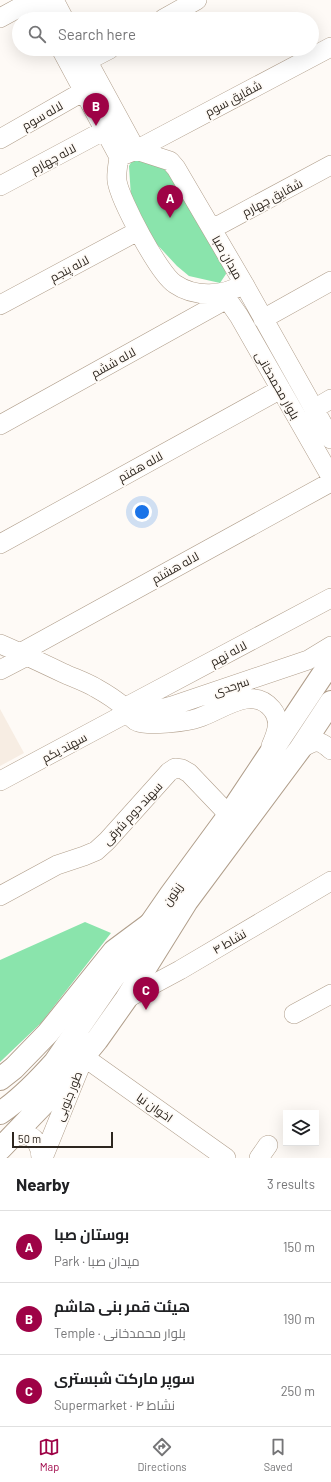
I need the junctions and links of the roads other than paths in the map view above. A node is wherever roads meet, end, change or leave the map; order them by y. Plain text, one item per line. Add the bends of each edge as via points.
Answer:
1 (34, 0) edge
2 (54, 0) edge
3 (197, 0) edge
4 (40, 12) edge
5 (60, 12) edge
6 (176, 12) edge
7 (0, 18) edge
8 (331, 47) edge
9 (319, 53) edge
10 (65, 56) edge
11 (84, 56) edge
12 (314, 56) edge
13 (84, 91) junction
14 (105, 130) junction
15 (0, 139) edge
16 (128, 153) junction
17 (331, 165) edge
18 (0, 186) edge
19 (212, 229) junction
20 (138, 231) junction
21 (331, 281) edge
22 (244, 284) junction
23 (225, 296) junction
24 (0, 305) edge
25 (263, 319) junction
26 (281, 389) junction
27 (331, 399) edge
28 (314, 409) junction
29 (0, 425) edge
30 (331, 439) edge
31 (331, 477) edge
32 (331, 482) edge
33 (0, 544) edge
34 (331, 598) edge
35 (0, 644) edge
36 (331, 646) edge
37 (23, 654) junction
38 (331, 662) edge
39 (0, 670) edge
40 (331, 702) edge
41 (126, 710) junction
42 (300, 749) junction
43 (331, 750) edge
44 (268, 755) junction
45 (0, 781) edge
46 (229, 815) junction
47 (331, 881) edge
48 (0, 896) edge
49 (153, 922) junction
50 (331, 994) edge
51 (126, 1000) junction
52 (294, 1014) dead end
53 (84, 1057) junction
54 (0, 1080) edge
55 (0, 1113) edge
56 (6, 1144) edge
57 (42, 1158) edge
58 (226, 1158) edge

1 - 4 street
1 - 7 street
2 - 5 street
3 - 6 street
8 - 9 street, شقایق سوم
10 - 13 street
11 - 16 street
12 - 16 street, شقایق سوم
13 - 14 street
13 - 15 street, لاله سوم
14 - 16 street
14 - 18 street, لاله چهارم
16 - 19 street, میدان صبا via 170,161
16 - 20 street, میدان صبا via 117,180 119,191
17 - 19 street, شقایق چهارم
19 - 22 street, میدان صبا
20 - 23 street, میدان صبا via 164,274 174,284 185,290
20 - 24 street, لاله پنجم
21 - 25 street
22 - 23 street, میدان صبا
22 - 25 street, بلوار محمدخانی
23 - 26 street, بلوار محمدخانی
23 - 29 street, لاله ششم
25 - 28 street, بلوار محمدخانی
26 - 31 street, بلوار محمدخانی
26 - 33 street, لاله هفتم
27 - 28 street
28 - 30 street, بلوار محمدخانی
32 - 37 street, لاله هشتم
34 - 41 street, لاله نهم
35 - 37 street, سرحدی
36 - 41 street, سرحدی via 308,660 172,706 154,711
37 - 39 street, لاله هشتم
37 - 41 street, سرحدی via 97,688
38 - 44 main road, زیتون
40 - 42 main road, زیتون
41 - 44 street, سرحدی via 139,723 160,723 197,719 243,699 261,700 272,709 278,721
41 - 45 street, سهند يكم
42 - 43 street via 312,742 323,743
42 - 51 main road, زیتون via 187,901
44 - 46 main road, زیتون
46 - 48 street, سهند دوم شرقی via 189,773 175,768 96,851 57,865
46 - 49 main road, زیتون
47 - 51 street, نشاط ۴
49 - 54 main road via 114,952 48,1033
49 - 55 main road, زیتون via 55,1062 37,1082
50 - 52 street
51 - 53 main road, زیتون
53 - 56 main road, زیتون
53 - 57 street, طور جنوبی
53 - 58 street, اخوان نیا
56 - 57 street via 24,1135 32,1138 37,1143

